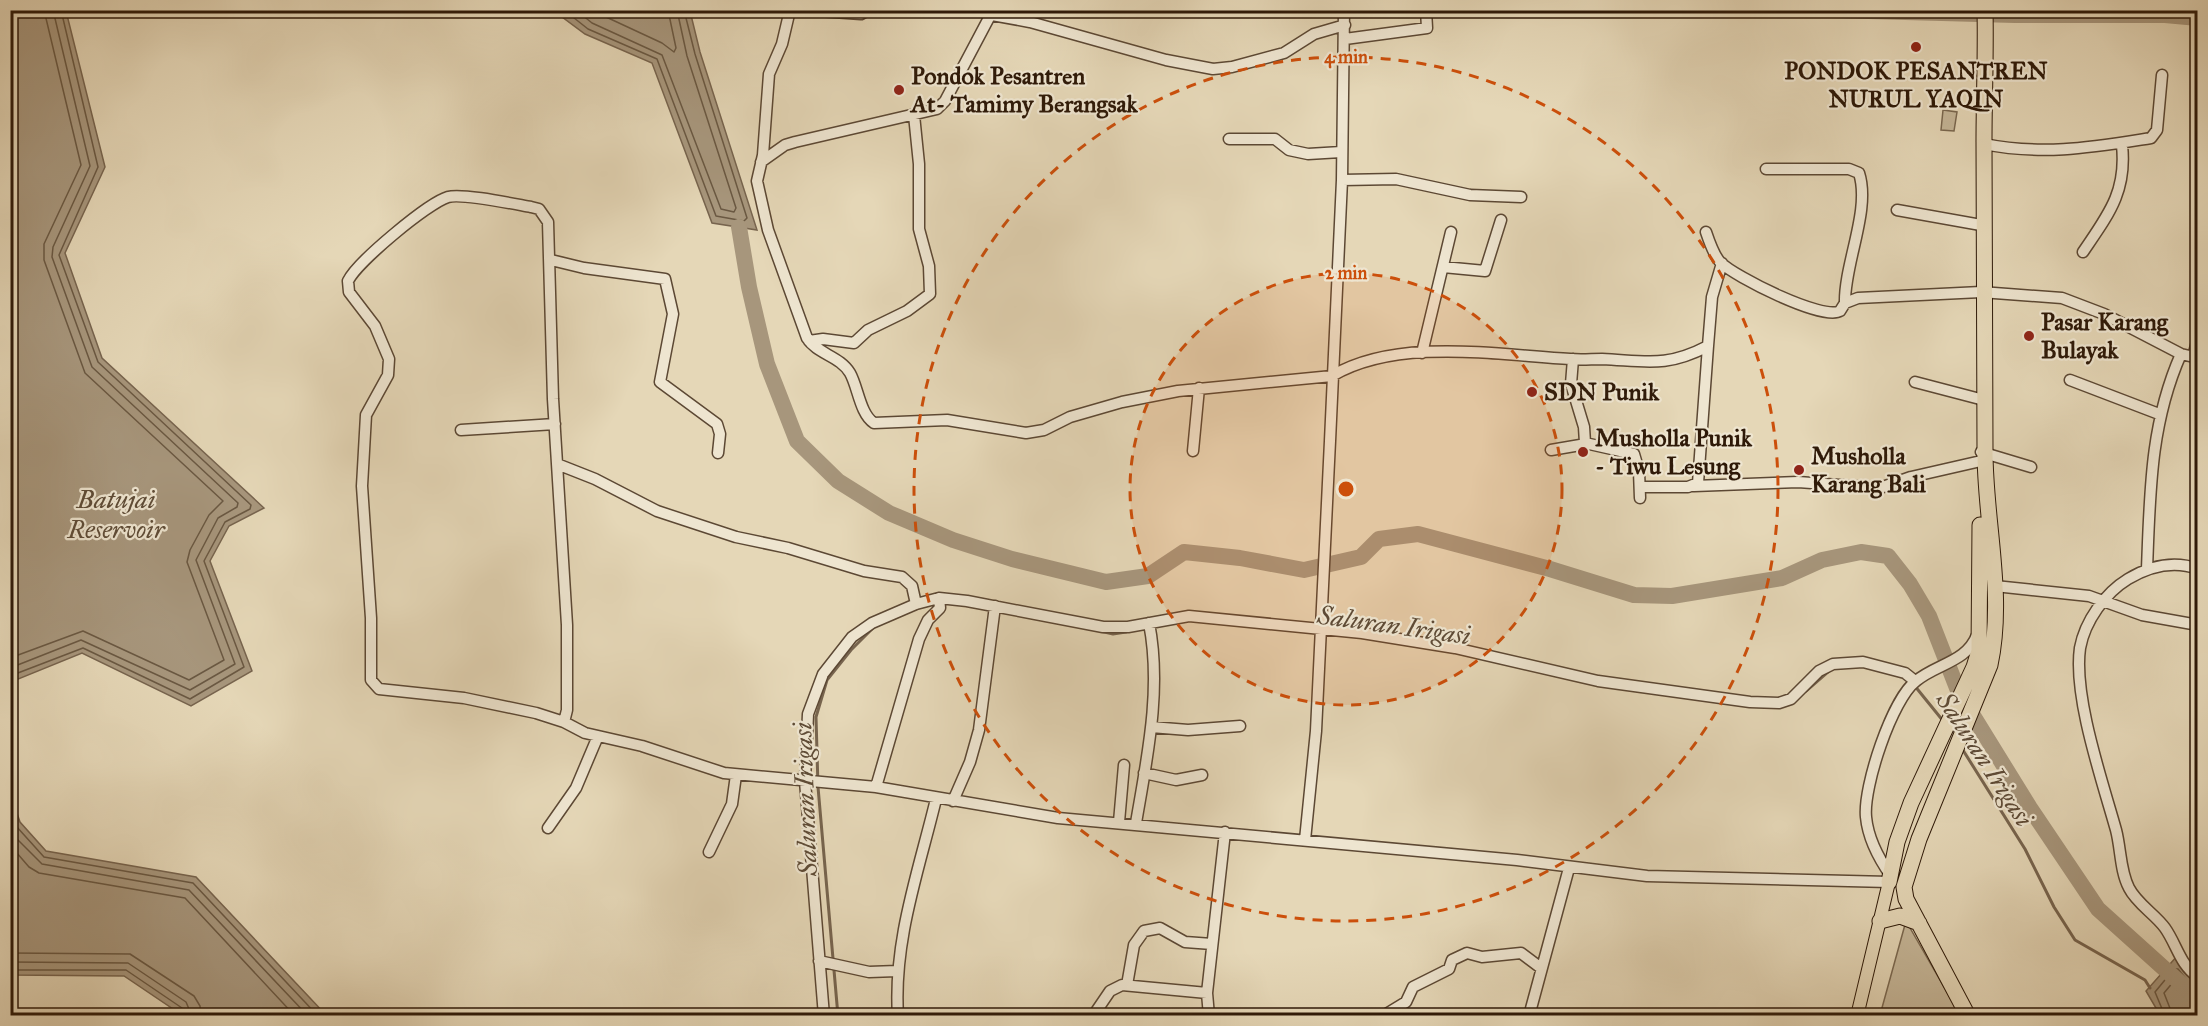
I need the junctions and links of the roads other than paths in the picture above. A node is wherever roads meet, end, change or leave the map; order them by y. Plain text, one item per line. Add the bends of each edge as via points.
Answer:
1 (790, 10) edge
2 (804, 10) edge
3 (868, 10) edge
4 (1344, 10) edge
5 (1426, 10) edge
6 (1982, 10) edge
7 (990, 12) edge
8 (1345, 25) junction
9 (1983, 34) junction
10 (1345, 39) junction
11 (2162, 75) dead end
12 (914, 115) junction
13 (1229, 139) dead end
14 (1984, 144) junction
15 (2122, 145) junction
16 (1341, 152) junction
17 (761, 162) junction
18 (1766, 169) dead end
19 (1342, 180) junction
20 (1521, 197) dead end
21 (1897, 210) dead end
22 (1501, 220) dead end
23 (1981, 225) junction
24 (1451, 232) dead end
25 (1706, 232) dead end
26 (2084, 252) dead end
27 (551, 260) junction
28 (1722, 263) junction
29 (1443, 267) junction
30 (1983, 292) junction
31 (1845, 303) junction
32 (2198, 338) edge
33 (808, 341) junction
34 (1708, 346) junction
35 (1422, 353) junction
36 (2181, 354) junction
37 (2195, 358) edge
38 (1573, 359) junction
39 (1332, 376) junction
40 (2070, 380) dead end
41 (1915, 382) dead end
42 (1199, 388) junction
43 (1980, 399) junction
44 (2159, 414) junction
45 (555, 424) junction
46 (461, 430) dead end
47 (1586, 444) junction
48 (1551, 450) dead end
49 (1193, 451) dead end
50 (718, 453) dead end
51 (1982, 455) junction
52 (557, 464) junction
53 (2031, 467) dead end
54 (1694, 486) junction
55 (2198, 568) edge
56 (2147, 569) junction
57 (1995, 586) junction
58 (939, 602) junction
59 (2103, 602) junction
60 (916, 604) junction
61 (995, 610) junction
62 (1981, 623) junction
63 (2198, 625) edge
64 (1150, 626) junction
65 (1320, 634) junction
66 (1980, 671) junction
67 (1915, 682) junction
68 (564, 722) junction
69 (1240, 726) dead end
70 (1151, 727) junction
71 (598, 736) junction
72 (1124, 765) dead end
73 (1144, 773) junction
74 (736, 775) junction
75 (1202, 775) dead end
76 (810, 781) junction
77 (876, 787) junction
78 (936, 799) junction
79 (953, 801) junction
80 (1119, 822) junction
81 (1136, 823) junction
82 (548, 828) dead end
83 (1225, 832) junction
84 (1305, 840) junction
85 (709, 852) dead end
86 (1569, 868) junction
87 (1890, 879) junction
88 (1880, 921) junction
89 (1919, 923) junction
90 (1212, 944) junction
91 (819, 961) junction
92 (1541, 968) junction
93 (897, 971) junction
94 (2198, 977) edge
95 (1128, 985) junction
96 (1207, 993) junction
97 (824, 1016) edge
98 (898, 1016) edge
99 (1093, 1016) edge
100 (1209, 1016) edge
101 (1383, 1016) edge
102 (1529, 1016) edge
103 (1857, 1016) edge
104 (1968, 1016) edge

1 - 17 street via 769,74
2 - 3 street via 861,14
4 - 8 street
5 - 10 street via 1427,28
6 - 9 highway
7 - 8 street via 1213,69 1232,68 1284,53 1314,34
7 - 12 street via 942,106
8 - 10 street
9 - 14 highway
9 - 23 highway
10 - 16 street
11 - 15 street via 2154,136
12 - 17 street via 795,142
12 - 33 street via 919,229 931,292 908,310 868,330 854,343
13 - 16 street via 1275,139 1289,150 1308,154
14 - 15 street via 2040,151
14 - 30 highway
15 - 26 street via 2122,172 2115,204
16 - 19 street
17 - 33 street via 757,181 763,212
18 - 31 street via 1848,169 1859,173 1858,223
19 - 20 street via 1396,179 1470,195
19 - 39 street
21 - 23 street
22 - 29 street via 1485,271
23 - 30 highway
24 - 29 street
25 - 28 street
27 - 45 street
27 - 50 street via 665,279 673,314 660,382 717,424
27 - 68 street via 550,230 539,209 449,196 385,242 350,276 348,284 349,292 380,334 389,359 388,375 366,415 362,486 371,680 379,689 464,698
28 - 31 street via 1774,293 1825,312 1837,313
28 - 34 street via 1712,297
29 - 35 street
30 - 31 street via 1853,298
30 - 36 street via 2065,298
30 - 43 highway
30 - 51 highway
32 - 37 street
33 - 42 street via 844,365 874,423 947,420 1026,433 1122,402
34 - 38 street via 1683,359 1667,362
34 - 54 street via 1698,483
35 - 38 street via 1464,351
35 - 39 street via 1348,366
36 - 37 street
36 - 44 street
38 - 47 street via 1573,391
39 - 42 street
39 - 65 street
40 - 44 street
41 - 43 street
42 - 49 street
43 - 51 highway
44 - 56 street
45 - 46 street
45 - 52 street
47 - 48 street
47 - 54 street via 1634,454 1640,493
51 - 53 street
51 - 54 street via 1880,488 1798,482
51 - 57 highway
51 - 62 highway
52 - 60 street via 595,478 657,511 736,537 864,571 902,577 912,586
52 - 68 street via 568,664
55 - 56 street via 2170,565
56 - 59 street via 2120,584
57 - 59 street via 2078,594
57 - 66 highway via 1993,650
58 - 60 street
58 - 61 street
58 - 77 street via 919,639
59 - 63 street
59 - 94 street via 2083,638 2080,666 2101,786 2130,890 2164,927 2185,966
60 - 76 street via 858,632 824,674 807,725
61 - 64 street via 1103,627
61 - 79 street via 979,730
62 - 66 highway
62 - 67 street via 1972,647
64 - 65 street via 1190,616
64 - 70 street via 1155,670
65 - 67 street via 1455,648 1598,681 1750,702 1779,703 1791,699 1819,671 1833,663 1863,662 1905,673
65 - 84 street
66 - 87 highway via 1941,736 1897,842
66 - 89 highway via 1903,889
67 - 87 street via 1901,697 1885,735 1866,802 1871,838
68 - 71 street
69 - 70 street via 1188,730
70 - 73 street
71 - 74 street
71 - 82 street via 576,788
72 - 80 street
73 - 75 street via 1176,780
73 - 81 street
74 - 76 street
74 - 85 street via 732,804
76 - 77 street
76 - 91 street
77 - 78 street
78 - 79 street
78 - 93 street via 900,944
79 - 80 street via 1058,818
80 - 81 street
81 - 83 street
83 - 84 street
83 - 90 street
84 - 86 street
86 - 87 street via 1647,876
86 - 92 street
87 - 88 main road
88 - 89 highway via 1900,916
88 - 103 main road
89 - 104 highway
90 - 95 street via 1185,942 1160,928 1144,931 1134,945
90 - 96 street
91 - 93 street via 869,972
91 - 97 street
92 - 101 street via 1521,953 1482,957 1464,954 1452,960 1449,969 1412,988 1406,1002
92 - 102 street
93 - 98 street
95 - 96 street
95 - 99 street via 1113,988
96 - 100 street

